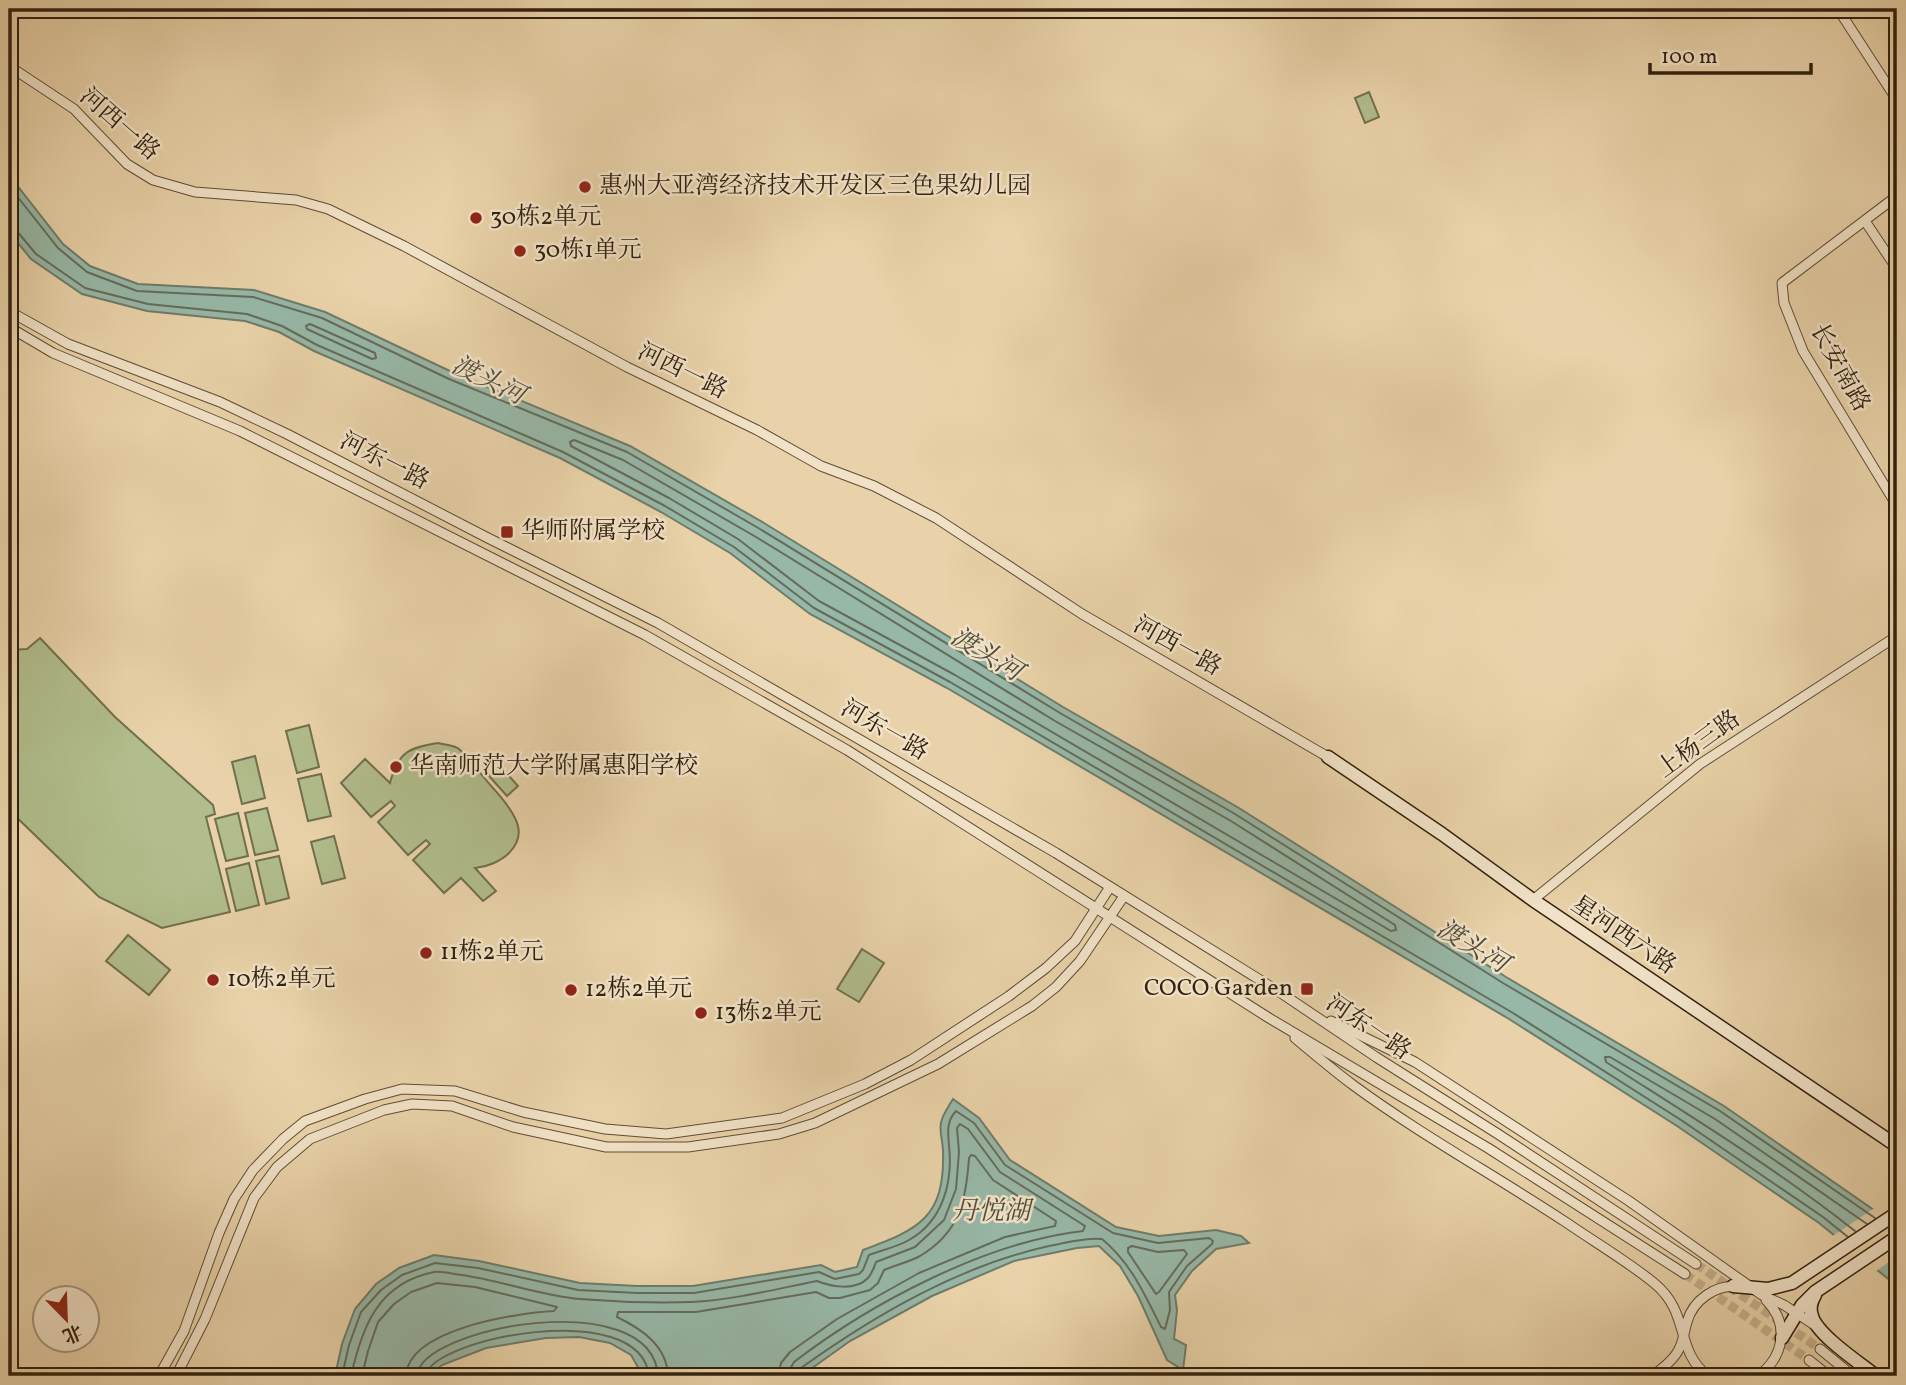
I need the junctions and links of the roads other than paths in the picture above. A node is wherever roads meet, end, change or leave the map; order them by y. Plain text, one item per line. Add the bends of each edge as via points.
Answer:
1 (1838, 9) edge
2 (9, 66) edge
3 (1897, 100) edge
4 (1897, 196) edge
5 (1865, 220) junction
6 (1897, 270) edge
7 (9, 311) edge
8 (9, 327) edge
9 (1897, 506) edge
10 (1897, 635) edge
11 (1328, 757) joint
12 (1110, 887) junction
13 (1124, 896) junction
14 (1533, 900) junction
15 (1096, 910) junction
16 (1109, 918) junction
17 (1301, 1006) junction
18 (1269, 1018) junction
19 (1897, 1146) edge
20 (1897, 1213) edge
21 (1897, 1237) edge
22 (1696, 1264) tunnel mouth
23 (1685, 1274) tunnel mouth
24 (1733, 1286) joint
25 (1817, 1291) junction
26 (1757, 1292) junction
27 (1797, 1312) junction
28 (1685, 1336) junction
29 (1782, 1338) junction
30 (1833, 1341) junction
31 (1820, 1349) tunnel mouth
32 (1809, 1360) tunnel mouth
33 (159, 1376) edge
34 (176, 1376) edge
35 (1652, 1376) edge
36 (1709, 1376) edge
37 (1758, 1376) edge
38 (1829, 1376) edge
39 (1853, 1376) edge
40 (1876, 1376) edge

1 - 3 street
2 - 11 street, 河西一路 via 74,109 128,164 153,180 195,192 307,203 404,246 821,466 874,486 936,518 1082,614
4 - 5 street
5 - 6 street
5 - 9 street, 长安南路 via 1782,283 1784,303 1804,351
7 - 12 street, 河东一路 via 68,344 220,402 287,434 637,611
8 - 15 street, 河东一路 via 53,353 240,431 645,635 847,750
10 - 14 street, 上杨三路 via 1700,764
11 - 14 street, 星河西六路
12 - 13 street, 河东一路
12 - 15 street
13 - 16 street
13 - 17 street, 河东一路
14 - 19 street, 星河西六路
15 - 16 street, 河东一路
15 - 33 street via 1075,941 1046,968 953,1034 864,1084 782,1118 654,1133 605,1129 523,1112 455,1091 402,1088 305,1121 253,1170 234,1199 184,1331
16 - 18 street, 河东一路
16 - 34 street via 1080,961 1032,1006 938,1064 815,1123 779,1134 688,1147 606,1147 513,1127 452,1106 412,1104 310,1139 277,1167 254,1198 205,1319
17 - 22 street, 河东一路
17 - 26 street via 1415,1062 1629,1201
18 - 23 street, 河东一路 via 1488,1148
18 - 28 street via 1380,1103 1651,1280 1675,1306
20 - 26 street via 1802,1277
21 - 25 street
24 - 26 street
24 - 28 street via 1704,1296 1687,1321
25 - 27 street
25 - 30 street via 1810,1305 1812,1316
26 - 27 street
26 - 29 street via 1773,1306
27 - 29 street
27 - 30 street
28 - 35 street via 1678,1352
28 - 36 street via 1695,1364
29 - 37 street via 1778,1354
30 - 40 street
31 - 39 street
32 - 38 street

